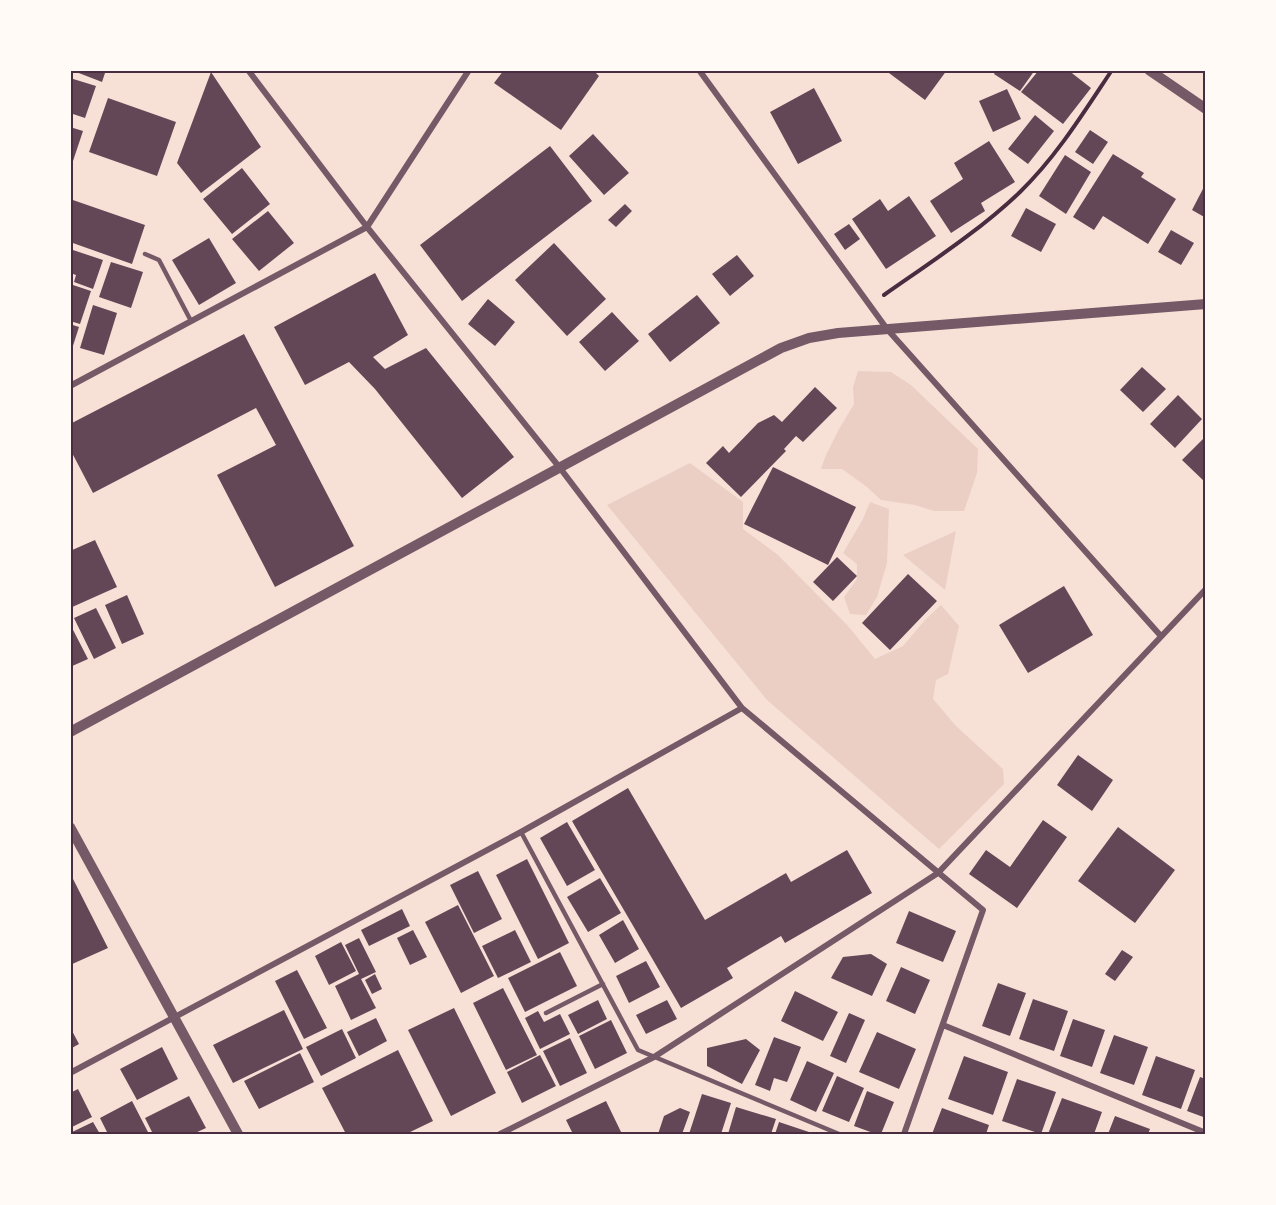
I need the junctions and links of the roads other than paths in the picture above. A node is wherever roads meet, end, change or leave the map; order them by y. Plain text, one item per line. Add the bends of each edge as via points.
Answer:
1 (248, 70) edge
2 (469, 70) edge
3 (699, 70) edge
4 (1149, 70) edge
5 (1206, 109) edge
6 (367, 227) junction
7 (144, 254) dead end
8 (1206, 304) edge
9 (191, 321) junction
10 (887, 329) junction
11 (70, 386) edge
12 (560, 468) junction
13 (1206, 589) edge
14 (1160, 635) junction
15 (742, 708) junction
16 (70, 732) edge
17 (70, 827) edge
18 (521, 832) junction
19 (938, 873) junction
20 (603, 984) junction
21 (546, 1013) dead end
22 (174, 1018) junction
23 (943, 1025) junction
24 (654, 1057) junction
25 (70, 1073) edge
26 (1206, 1133) edge
27 (238, 1134) edge
28 (500, 1134) edge
29 (839, 1134) edge
30 (904, 1134) edge

1 - 6 street
2 - 6 street
3 - 10 street
4 - 5 street
6 - 9 street
6 - 12 street
7 - 9 lane via 159,260
8 - 10 street
9 - 11 street
10 - 12 street via 809,338 781,348
10 - 14 street
12 - 15 street
12 - 16 street
13 - 14 street
14 - 19 street
15 - 18 street
15 - 19 street
17 - 22 street
18 - 20 lane
18 - 22 street
19 - 23 street via 983,910
19 - 24 street
20 - 21 lane
20 - 24 lane via 638,1050
22 - 25 street
22 - 27 street
23 - 26 street
23 - 30 street
24 - 28 street
24 - 29 lane

